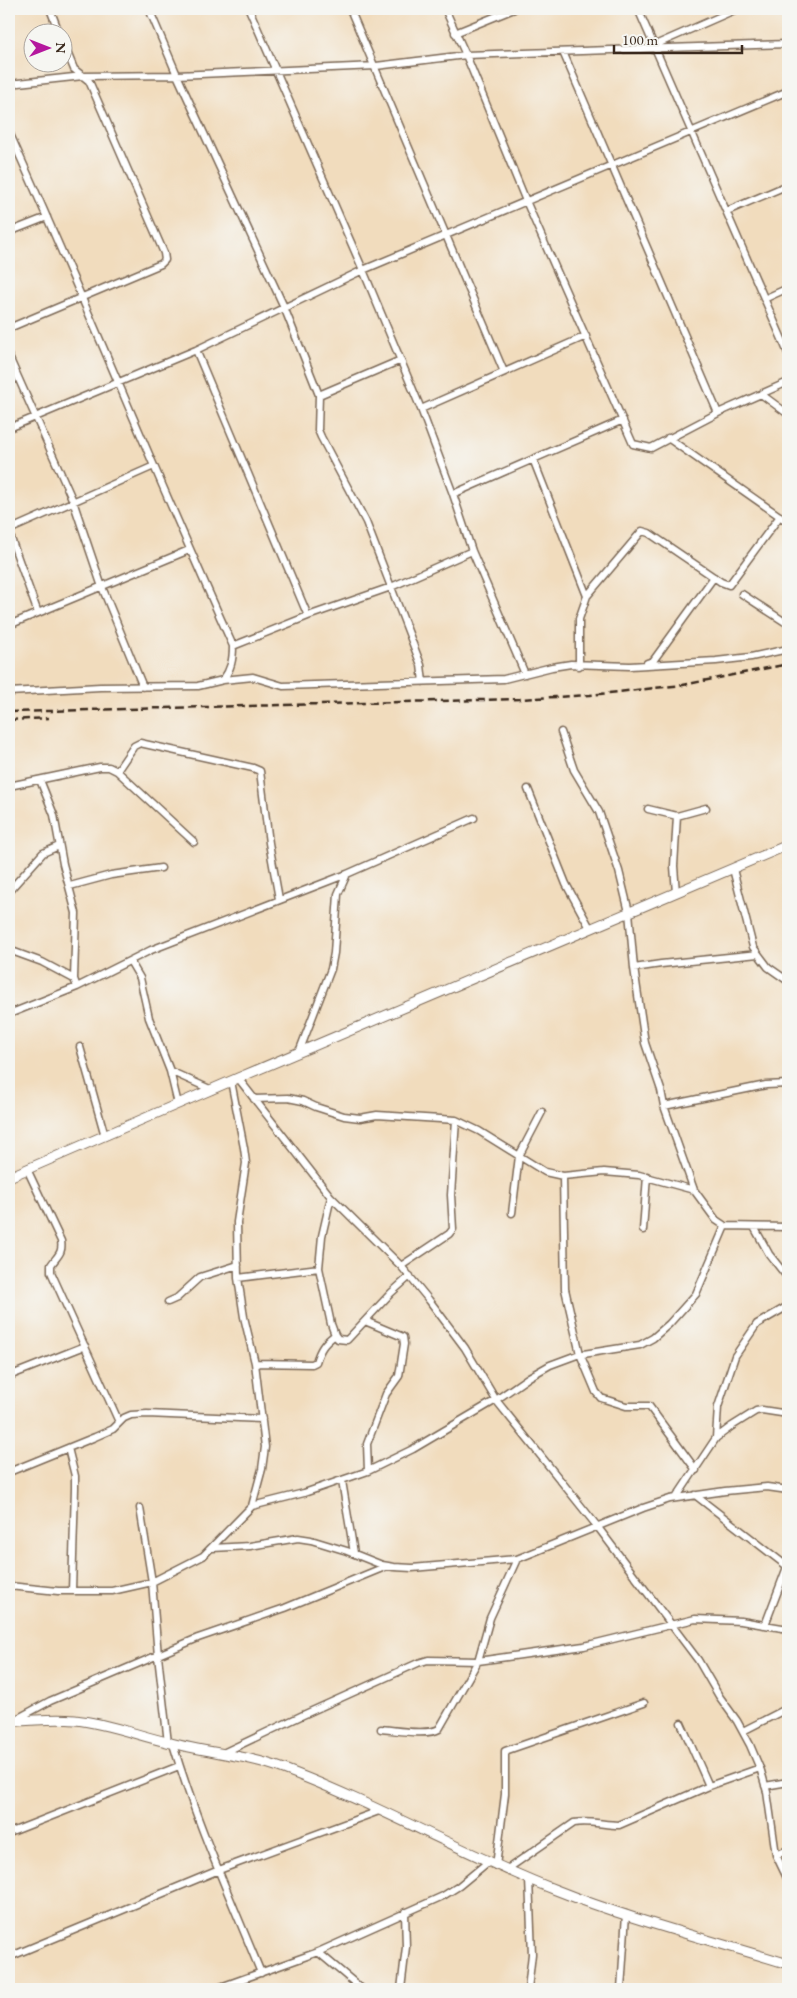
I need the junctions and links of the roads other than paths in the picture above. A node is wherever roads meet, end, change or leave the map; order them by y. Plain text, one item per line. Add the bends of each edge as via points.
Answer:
1 (50, 9) edge
2 (149, 9) edge
3 (249, 9) edge
4 (350, 9) edge
5 (445, 9) edge
6 (514, 9) edge
7 (638, 9) edge
8 (737, 9) edge
9 (55, 22) edge
10 (455, 33) junction
11 (788, 44) edge
12 (655, 46) junction
13 (563, 52) junction
14 (466, 55) junction
15 (72, 63) edge
16 (376, 66) junction
17 (276, 70) junction
18 (83, 76) junction
19 (177, 76) junction
20 (9, 84) edge
21 (788, 91) edge
22 (9, 132) edge
23 (693, 132) junction
24 (612, 166) junction
25 (788, 185) edge
26 (526, 202) junction
27 (728, 211) junction
28 (47, 217) junction
29 (9, 232) edge
30 (446, 236) junction
31 (363, 270) junction
32 (788, 288) edge
33 (81, 298) junction
34 (764, 299) junction
35 (284, 307) junction
36 (9, 328) edge
37 (586, 336) junction
38 (196, 350) junction
39 (788, 353) edge
40 (9, 358) edge
41 (400, 360) junction
42 (504, 372) junction
43 (119, 382) junction
44 (788, 382) edge
45 (319, 394) junction
46 (761, 394) junction
47 (421, 409) junction
48 (718, 414) junction
49 (788, 414) edge
50 (35, 417) junction
51 (623, 420) junction
52 (9, 428) edge
53 (668, 438) junction
54 (534, 459) junction
55 (154, 466) junction
56 (453, 494) junction
57 (72, 501) junction
58 (780, 516) junction
59 (788, 522) edge
60 (9, 531) edge
61 (190, 550) junction
62 (472, 551) junction
63 (714, 578) junction
64 (391, 586) junction
65 (102, 587) junction
66 (742, 594) dead end
67 (587, 596) junction
68 (38, 613) junction
69 (308, 616) junction
70 (788, 624) edge
71 (9, 625) edge
72 (233, 646) junction
73 (788, 649) edge
74 (646, 664) junction
75 (579, 666) junction
76 (525, 674) junction
77 (223, 680) junction
78 (423, 682) junction
79 (143, 687) junction
80 (9, 692) edge
81 (561, 732) dead end
82 (117, 771) junction
83 (40, 780) junction
84 (9, 786) edge
85 (528, 790) dead end
86 (706, 808) dead end
87 (648, 809) dead end
88 (677, 816) junction
89 (474, 818) dead end
90 (194, 842) dead end
91 (788, 845) edge
92 (59, 846) junction
93 (161, 868) dead end
94 (733, 869) junction
95 (347, 874) junction
96 (70, 886) junction
97 (9, 891) edge
98 (676, 893) junction
99 (279, 900) junction
100 (629, 912) junction
101 (590, 928) junction
102 (9, 950) edge
103 (758, 954) junction
104 (130, 961) junction
105 (634, 968) junction
106 (74, 979) junction
107 (788, 981) edge
108 (77, 987) junction
109 (9, 1014) edge
110 (80, 1047) dead end
111 (299, 1052) junction
112 (170, 1071) junction
113 (234, 1079) junction
114 (788, 1084) edge
115 (212, 1090) junction
116 (254, 1099) junction
117 (178, 1104) junction
118 (664, 1106) junction
119 (542, 1112) dead end
120 (456, 1120) junction
121 (105, 1136) junction
122 (519, 1156) junction
123 (27, 1169) junction
124 (563, 1176) junction
125 (647, 1176) junction
126 (9, 1177) edge
127 (694, 1190) junction
128 (331, 1196) junction
129 (512, 1213) dead end
130 (788, 1225) edge
131 (726, 1226) junction
132 (754, 1227) junction
133 (643, 1230) dead end
134 (238, 1265) junction
135 (401, 1266) junction
136 (319, 1268) junction
137 (410, 1276) junction
138 (238, 1278) junction
139 (788, 1278) edge
140 (168, 1302) dead end
141 (788, 1306) edge
142 (365, 1321) junction
143 (335, 1335) junction
144 (85, 1346) junction
145 (580, 1354) junction
146 (255, 1363) junction
147 (9, 1376) edge
148 (496, 1400) junction
149 (788, 1414) edge
150 (262, 1419) junction
151 (120, 1422) junction
152 (716, 1438) junction
153 (68, 1448) junction
154 (696, 1470) junction
155 (368, 1471) junction
156 (9, 1472) edge
157 (342, 1481) junction
158 (788, 1490) edge
159 (695, 1495) junction
160 (676, 1498) junction
161 (252, 1506) junction
162 (140, 1508) dead end
163 (597, 1526) junction
164 (212, 1548) junction
165 (354, 1553) junction
166 (517, 1560) junction
167 (388, 1566) junction
168 (788, 1567) edge
169 (152, 1582) junction
170 (9, 1586) edge
171 (72, 1591) junction
172 (672, 1625) junction
173 (765, 1625) junction
174 (788, 1629) edge
175 (158, 1656) junction
176 (478, 1661) junction
177 (644, 1703) dead end
178 (788, 1708) edge
179 (9, 1722) edge
180 (680, 1724) dead end
181 (381, 1729) dead end
182 (743, 1731) junction
183 (170, 1743) junction
184 (223, 1753) junction
185 (179, 1766) junction
186 (760, 1768) junction
187 (788, 1782) edge
188 (709, 1786) junction
189 (765, 1786) junction
190 (379, 1811) junction
191 (9, 1834) edge
192 (788, 1850) edge
193 (776, 1855) junction
194 (492, 1864) junction
195 (219, 1870) junction
196 (506, 1870) junction
197 (529, 1879) junction
198 (788, 1880) edge
199 (405, 1912) junction
200 (626, 1914) junction
201 (318, 1952) junction
202 (9, 1957) edge
203 (788, 1964) edge
204 (261, 1973) junction
205 (215, 1989) edge
206 (362, 1989) edge
207 (401, 1989) edge
208 (528, 1989) edge
209 (621, 1989) edge

1 - 9 street
2 - 19 street
3 - 17 street
4 - 16 street
5 - 10 street
6 - 10 street
7 - 12 street
8 - 12 street
10 - 14 street
11 - 12 street
12 - 13 street
12 - 23 street
13 - 14 street
13 - 24 street
14 - 16 street
14 - 26 street
15 - 18 street
16 - 17 street
16 - 30 street
17 - 19 street
17 - 31 street
18 - 19 street
18 - 20 street
18 - 33 street via 89,82 165,260
19 - 35 street
21 - 23 street
22 - 28 street
23 - 24 street
23 - 27 street
24 - 26 street
24 - 48 street
25 - 27 street
26 - 30 street
26 - 37 street
27 - 34 street
28 - 29 street
28 - 33 street
30 - 31 street
30 - 42 street
31 - 35 street
31 - 41 street
32 - 34 street
33 - 36 street
33 - 43 street
34 - 39 street
35 - 38 street
35 - 45 street
37 - 42 street
37 - 51 street
38 - 43 street
38 - 69 street
40 - 50 street
41 - 45 street
41 - 47 street
42 - 47 street
43 - 50 street
43 - 55 street
44 - 46 street
45 - 64 street via 320,437 366,522
46 - 48 street
46 - 49 street
47 - 56 street
48 - 53 street
50 - 52 street
50 - 57 street
51 - 53 street via 633,444 651,448
51 - 54 street
53 - 58 street
54 - 56 street
54 - 67 street
55 - 57 street
55 - 61 street
56 - 62 street
57 - 60 street
57 - 65 street
58 - 59 street
58 - 63 street via 729,585
60 - 68 street
61 - 65 street
61 - 72 street
62 - 64 street
62 - 76 street
63 - 67 street via 642,531
63 - 74 street via 653,661
64 - 69 street
64 - 78 street via 421,665
65 - 68 street
65 - 79 street
66 - 70 street
67 - 75 street via 579,619
68 - 71 street
69 - 72 street
72 - 77 street via 230,672
73 - 74 street via 725,660
74 - 75 street
75 - 76 street via 552,666
76 - 78 street via 504,679
77 - 78 street via 253,677 284,686
77 - 79 street via 198,686
79 - 80 street
81 - 100 street via 574,770 599,812
82 - 83 street via 100,768
82 - 90 street
82 - 99 street via 134,746 140,743 260,771
83 - 84 street
83 - 92 street via 54,815
85 - 101 street via 566,884
86 - 88 street
87 - 88 street
88 - 98 street
89 - 95 street
91 - 94 street
92 - 96 street
92 - 97 street via 43,853
93 - 96 street via 111,874
94 - 98 street
94 - 103 street via 753,947
95 - 99 street
95 - 111 street via 338,894 331,969
96 - 106 street via 76,913
98 - 100 street
99 - 104 street
100 - 101 street
100 - 105 street
101 - 111 street
102 - 106 street
103 - 105 street
103 - 107 street via 768,967
104 - 108 street
104 - 112 street via 140,978 149,1018
105 - 118 street via 645,1043
106 - 108 street
108 - 109 street
110 - 121 street
111 - 113 street
112 - 115 street
112 - 117 street
113 - 115 street
113 - 116 street
113 - 134 street via 246,1163 237,1222
114 - 118 street via 766,1085
115 - 117 street
116 - 120 street via 288,1098 360,1118 377,1115
116 - 128 street
117 - 121 street
118 - 127 street
119 - 122 street
120 - 122 street
120 - 135 street via 453,1229
121 - 123 street
122 - 124 street via 545,1172
122 - 129 street
123 - 126 street
123 - 144 street via 61,1241 60,1256 52,1265 51,1272
124 - 125 street via 604,1172
124 - 145 street via 565,1289
125 - 127 street
125 - 133 street
127 - 131 street via 716,1220
128 - 135 street
128 - 136 street
130 - 132 street
131 - 132 street
131 - 145 street via 696,1294 653,1338 640,1345
132 - 139 street
134 - 138 street
134 - 140 street via 200,1277
135 - 137 street
136 - 138 street
136 - 143 street
137 - 142 street
137 - 148 street via 465,1348
138 - 146 street
141 - 152 street via 757,1324 735,1356 718,1407
142 - 143 street via 347,1340 338,1339
142 - 155 street via 403,1337 404,1344 399,1376 386,1394 372,1426
143 - 146 street via 325,1342 312,1364
144 - 147 street
144 - 151 street
145 - 148 street via 550,1365
145 - 154 street via 601,1398 626,1406 649,1406
146 - 150 street
148 - 155 street via 413,1449
148 - 163 street
149 - 152 street via 756,1410
150 - 151 street via 131,1414
150 - 161 street via 265,1447
151 - 153 street via 104,1433
152 - 154 street
153 - 156 street
153 - 171 street via 76,1488
154 - 160 street
155 - 157 street
157 - 161 street
157 - 165 street
158 - 159 street via 767,1487
159 - 160 street
159 - 168 street
160 - 163 street
161 - 164 street
162 - 169 street
163 - 166 street
163 - 172 street
164 - 165 street via 298,1538
164 - 169 street via 203,1556
165 - 167 street
166 - 167 street via 412,1568
166 - 176 street via 490,1618
167 - 175 street
168 - 173 street
169 - 171 street via 112,1591
169 - 175 street
170 - 171 street
172 - 173 street via 694,1619
172 - 176 street via 584,1646
172 - 182 street
173 - 174 street
175 - 179 street via 50,1701
175 - 183 street
176 - 181 street via 439,1729 434,1732
176 - 184 street via 428,1660 418,1663
177 - 194 street via 505,1751 506,1794
178 - 182 street
179 - 183 street via 77,1720
180 - 188 street
182 - 186 street
183 - 184 street
183 - 185 street
184 - 190 street via 282,1768
185 - 191 street
185 - 195 street
186 - 188 street
186 - 189 street
187 - 189 street
188 - 196 street via 619,1825 574,1823
189 - 193 street
190 - 194 street
190 - 195 street
192 - 193 street
193 - 198 street
194 - 196 street
194 - 199 street via 443,1896
195 - 202 street
195 - 204 street
196 - 197 street
197 - 200 street
197 - 208 street via 532,1954
199 - 201 street
199 - 207 street via 406,1947
200 - 203 street
200 - 209 street
201 - 204 street
201 - 206 street
204 - 205 street

